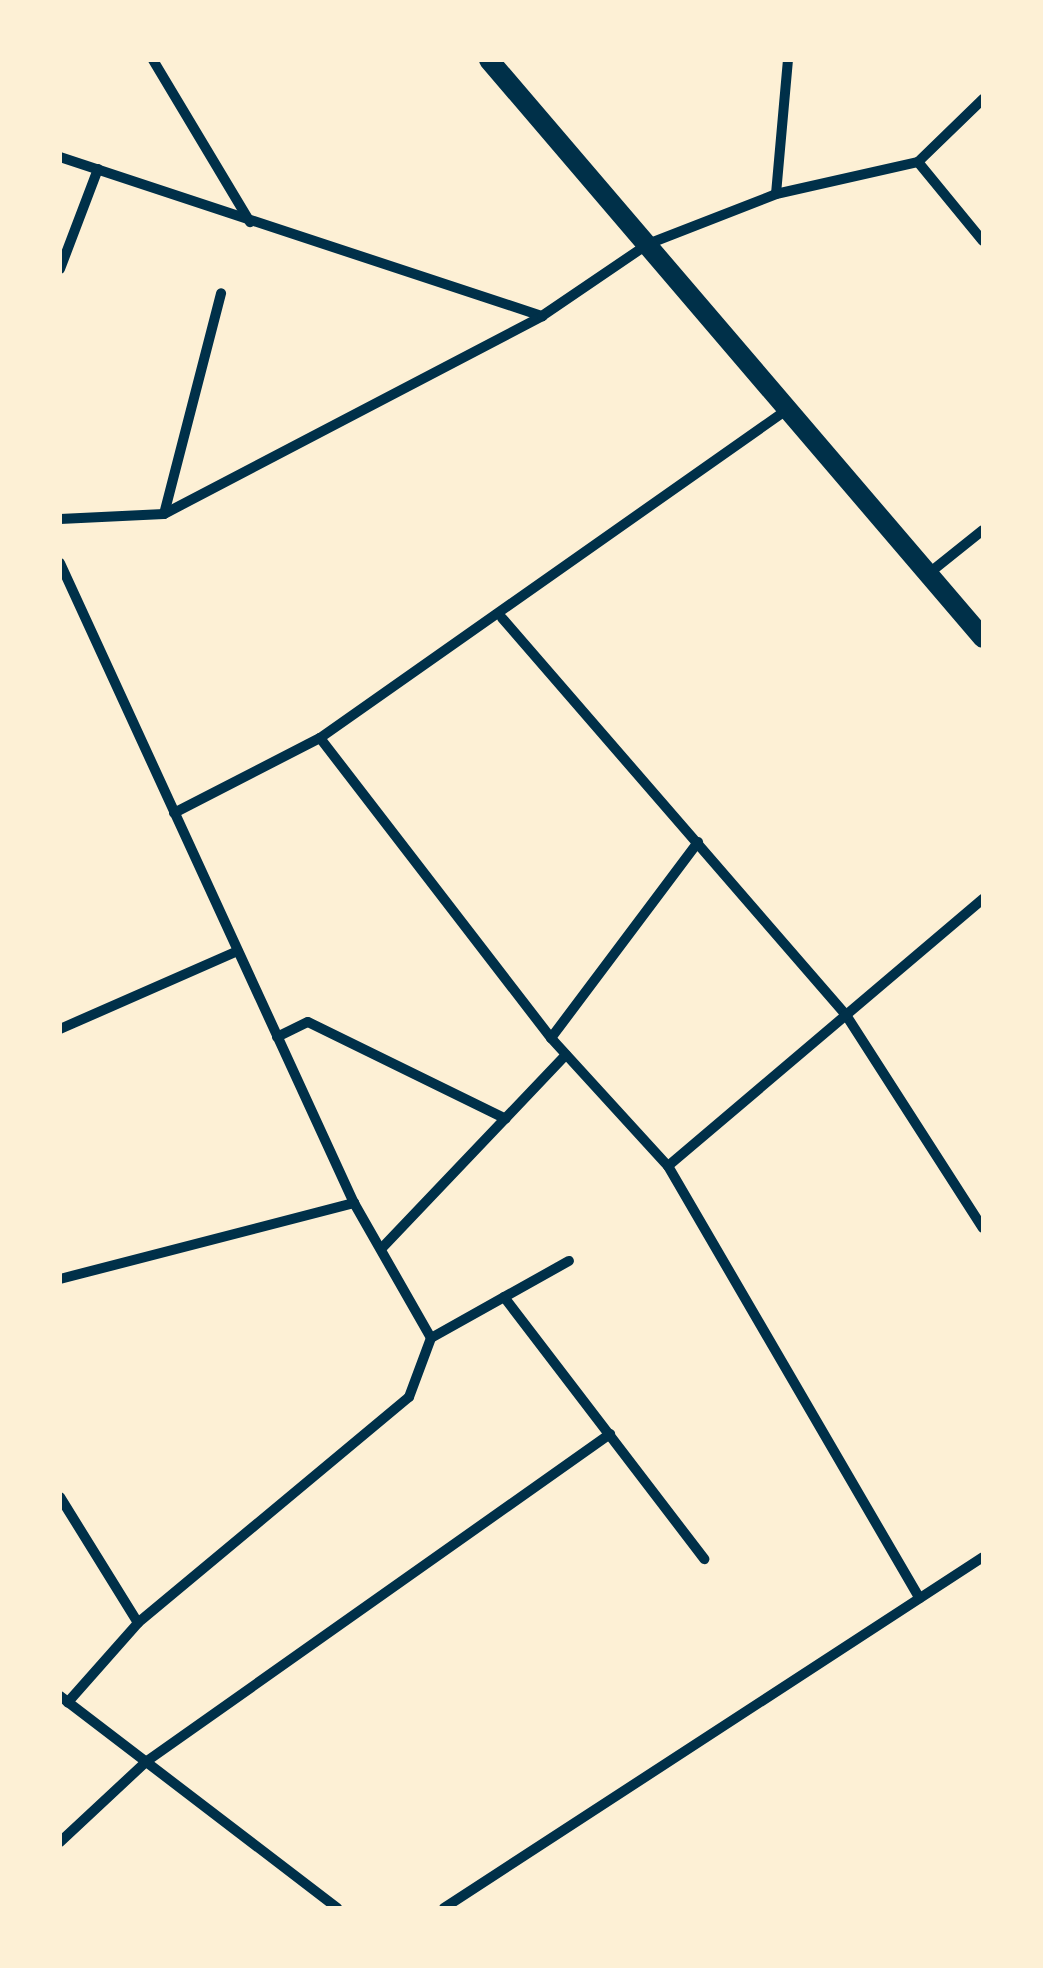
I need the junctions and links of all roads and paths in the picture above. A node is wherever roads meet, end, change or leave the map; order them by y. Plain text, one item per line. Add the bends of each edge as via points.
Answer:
1 (153, 60) edge
2 (489, 60) edge
3 (788, 60) edge
4 (983, 99) edge
5 (60, 157) edge
6 (918, 162) junction
7 (98, 169) junction
8 (776, 194) junction
9 (250, 223) junction
10 (983, 241) edge
11 (648, 244) junction
12 (60, 269) edge
13 (221, 292) dead end
14 (542, 316) junction
15 (789, 409) junction
16 (164, 514) junction
17 (60, 519) edge
18 (983, 530) edge
19 (60, 562) edge
20 (928, 574) junction
21 (502, 618) junction
22 (983, 638) edge
23 (320, 738) junction
24 (174, 812) junction
25 (698, 842) junction
26 (983, 899) edge
27 (238, 952) junction
28 (846, 1016) junction
29 (60, 1029) edge
30 (277, 1037) junction
31 (550, 1038) junction
32 (566, 1055) junction
33 (506, 1119) junction
34 (668, 1166) junction
35 (354, 1203) junction
36 (983, 1228) edge
37 (382, 1248) junction
38 (568, 1260) dead end
39 (60, 1279) edge
40 (504, 1297) junction
41 (431, 1338) junction
42 (610, 1434) junction
43 (60, 1497) edge
44 (983, 1556) edge
45 (704, 1559) dead end
46 (919, 1598) junction
47 (138, 1623) junction
48 (64, 1699) edge
49 (147, 1761) junction
50 (60, 1842) edge
51 (337, 1908) edge
52 (444, 1908) edge

1 - 9 street
2 - 11 main road
3 - 8 street
4 - 6 street
5 - 7 street
6 - 8 street
6 - 10 street
7 - 9 street
7 - 12 street
8 - 11 street
9 - 14 street
11 - 14 street
11 - 15 main road
13 - 16 street
14 - 16 street
15 - 20 main road
15 - 21 street
16 - 17 street
18 - 20 street
19 - 24 street
20 - 22 main road
21 - 23 street
21 - 25 street
23 - 24 street
23 - 31 street
24 - 27 street
25 - 28 street
25 - 31 street
26 - 28 street
27 - 29 street
27 - 30 street
28 - 34 street
28 - 36 street
30 - 33 street via 308,1022
30 - 35 street
31 - 32 street
32 - 33 street
32 - 34 street
33 - 37 street
34 - 46 street
35 - 37 street
35 - 39 street
37 - 41 street
38 - 40 street
40 - 41 street
40 - 42 street
41 - 47 street via 408,1396
42 - 45 street
42 - 49 street
43 - 47 street
44 - 46 street
46 - 52 street
47 - 48 street
48 - 49 street
49 - 50 street
49 - 51 street

